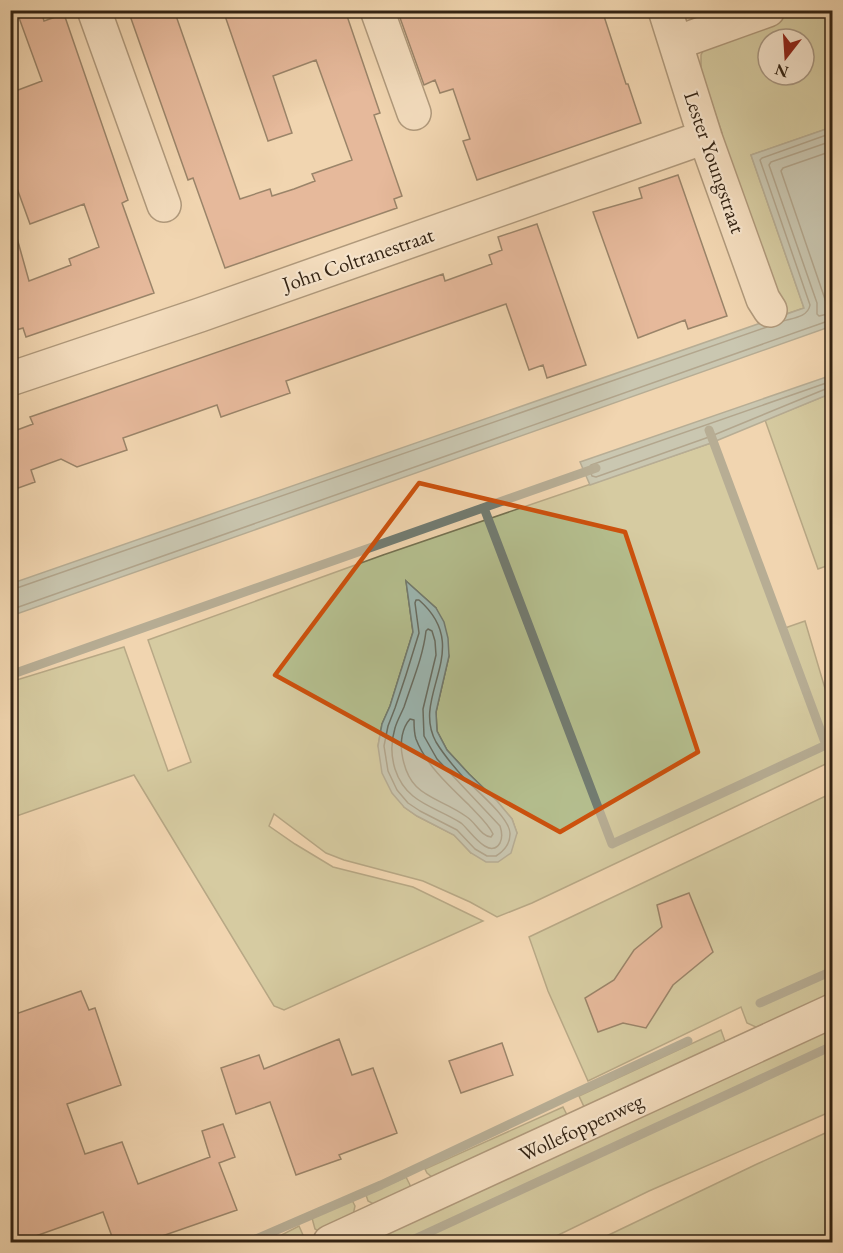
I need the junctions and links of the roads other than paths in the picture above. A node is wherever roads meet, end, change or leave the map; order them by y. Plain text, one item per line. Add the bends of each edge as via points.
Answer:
1 (94, 10) edge
2 (377, 10) edge
3 (665, 10) edge
4 (768, 10) edge
5 (676, 43) junction
6 (414, 113) dead end
7 (705, 137) junction
8 (164, 206) dead end
9 (770, 310) dead end
10 (10, 379) edge
11 (832, 1011) edge
12 (330, 1242) edge

1 - 8 street
2 - 6 street
3 - 5 street, Lester Youngstraat
4 - 5 street
5 - 7 street, Lester Youngstraat
7 - 9 street, Lester Youngstraat
7 - 10 street, John Coltranestraat
11 - 12 street, Wollefoppenweg

